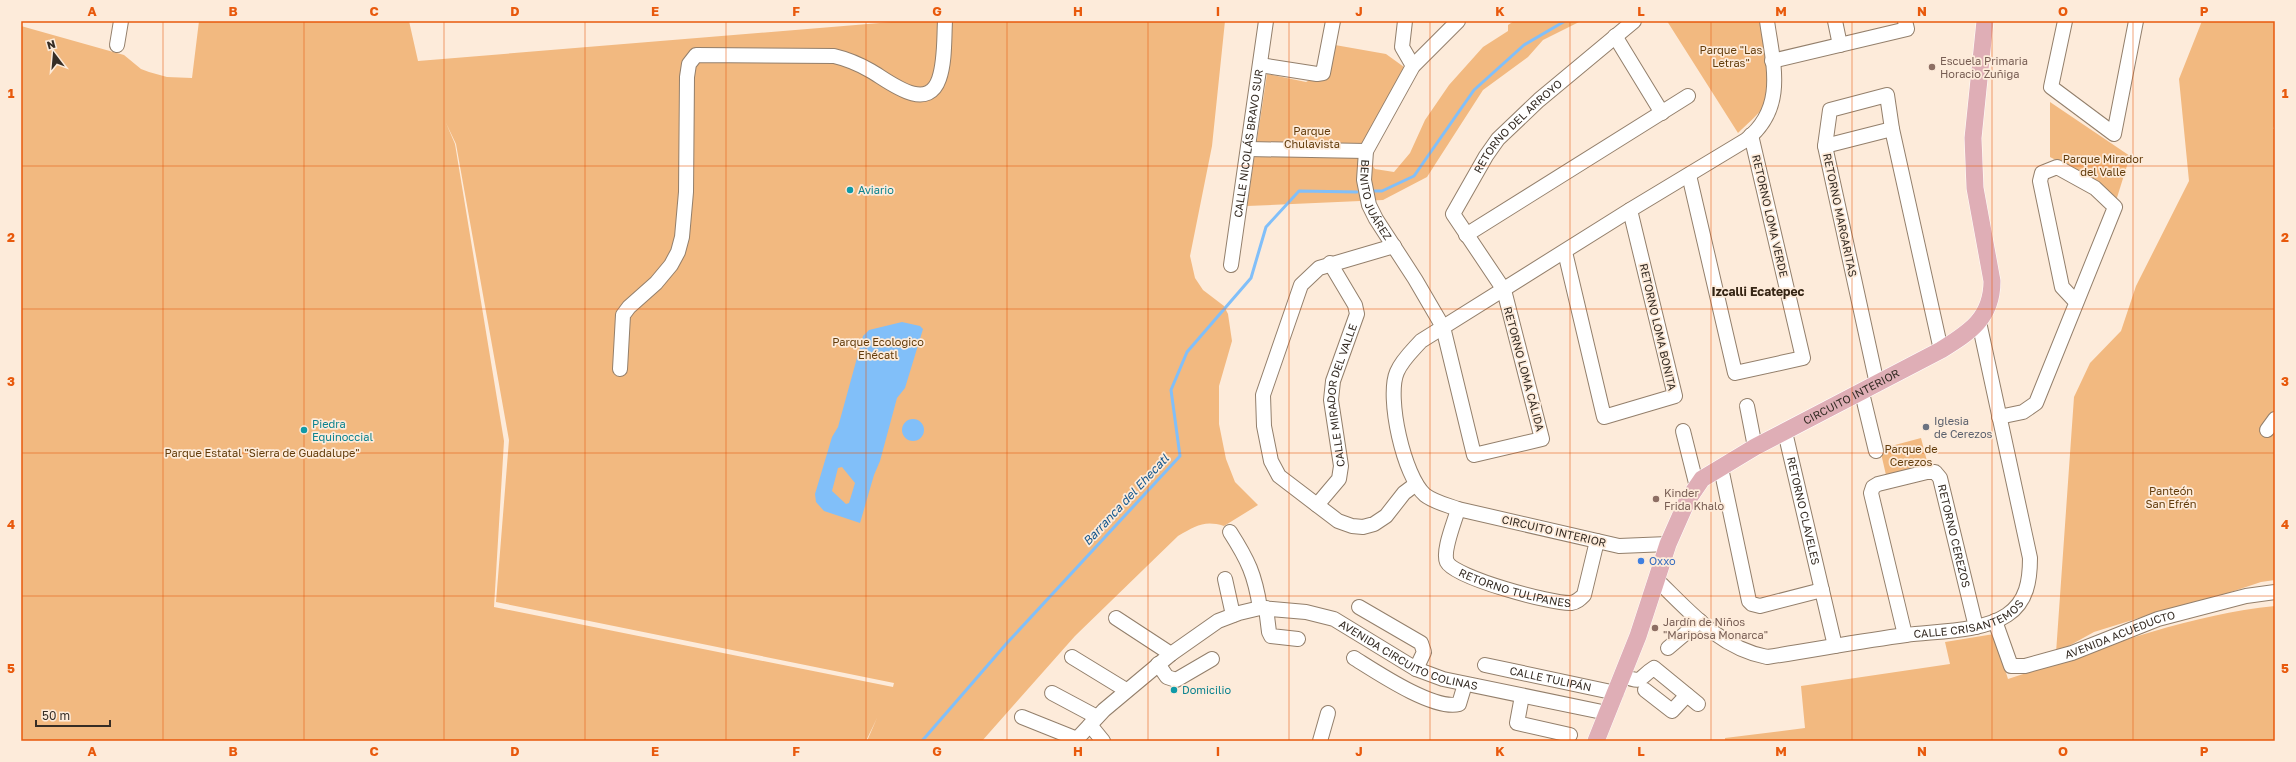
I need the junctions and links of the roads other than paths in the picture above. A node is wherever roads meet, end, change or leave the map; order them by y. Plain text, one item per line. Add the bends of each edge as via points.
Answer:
1 (121, 21) edge
2 (945, 21) edge
3 (1266, 21) edge
4 (1332, 21) edge
5 (1406, 21) edge
6 (1458, 21) edge
7 (1634, 21) edge
8 (1766, 21) edge
9 (1835, 21) edge
10 (1905, 21) edge
11 (1985, 21) edge
12 (2065, 21) edge
13 (2136, 21) edge
14 (1615, 36) junction
15 (117, 45) dead end
16 (1840, 45) junction
17 (1772, 61) junction
18 (1260, 65) junction
19 (1413, 66) junction
20 (1688, 96) dead end
21 (1662, 113) junction
22 (1892, 129) junction
23 (1751, 136) junction
24 (1825, 146) junction
25 (1248, 149) junction
26 (1366, 151) junction
27 (1690, 175) junction
28 (1630, 210) junction
29 (1466, 235) junction
30 (1394, 246) junction
31 (1565, 252) junction
32 (1330, 263) junction
33 (1231, 265) dead end
34 (1504, 290) junction
35 (2076, 302) junction
36 (1979, 322) junction
37 (1442, 327) junction
38 (1941, 350) junction
39 (620, 369) dead end
40 (1877, 384) junction
41 (1862, 393) junction
42 (1747, 406) dead end
43 (1999, 417) junction
44 (1683, 431) dead end
45 (1785, 432) junction
46 (1755, 447) junction
47 (1876, 451) dead end
48 (1721, 468) junction
49 (1416, 484) junction
50 (1697, 487) junction
51 (1317, 505) junction
52 (1458, 509) junction
53 (1230, 532) dead end
54 (1597, 540) junction
55 (1668, 544) junction
56 (1225, 579) dead end
57 (1657, 580) junction
58 (1822, 590) junction
59 (2275, 592) edge
60 (1359, 607) dead end
61 (1263, 608) junction
62 (1233, 615) junction
63 (1116, 618) dead end
64 (1700, 621) junction
65 (1996, 622) junction
66 (1976, 627) junction
67 (1905, 635) junction
68 (1298, 639) dead end
69 (1835, 646) junction
70 (1668, 648) dead end
71 (1171, 654) junction
72 (1072, 657) dead end
73 (1354, 658) dead end
74 (1212, 659) dead end
75 (1158, 664) junction
76 (1484, 665) dead end
77 (1416, 669) junction
78 (1623, 676) junction
79 (1465, 684) junction
80 (1126, 690) junction
81 (1645, 690) dead end
82 (1052, 693) dead end
83 (1616, 693) junction
84 (1522, 696) junction
85 (1328, 713) dead end
86 (1607, 713) junction
87 (1022, 717) dead end
88 (1093, 721) junction
89 (1570, 735) dead end
90 (1076, 740) edge
91 (1103, 741) edge
92 (1320, 741) edge
93 (1596, 741) edge

1 - 15 street
2 - 39 street via 939,81 932,89 920,94 897,89 872,71 851,60 834,56 696,55 689,64 687,77 686,192 682,237 678,252 656,283 623,315
3 - 18 street, CALLE NICOLÁS BRAVO SUR
4 - 18 street via 1324,73
5 - 19 street via 1402,48
6 - 19 street
7 - 14 street, RETORNO DEL ARROYO
8 - 17 street, CIRCUITO INTERIOR
9 - 16 street
10 - 16 street via 1907,29
11 - 36 main road, CIRCUITO INTERIOR via 1973,138 1975,188 1992,281 1992,295 1988,308
12 - 13 street via 2051,87 2114,134
14 - 21 street
14 - 29 street, RETORNO DEL ARROYO via 1498,139 1453,214
16 - 17 street
17 - 23 street, CIRCUITO INTERIOR via 1775,78 1774,96 1760,127
18 - 25 street, CALLE NICOLÁS BRAVO SUR
19 - 26 street
20 - 21 street
21 - 29 street
22 - 24 street, RETORNO MARGARITAS
22 - 24 street via 1887,95 1830,110
22 - 38 street
23 - 27 street, CIRCUITO INTERIOR
23 - 27 street, RETORNO LOMA VERDE via 1803,358 1735,373
24 - 40 street, RETORNO MARGARITAS
25 - 26 street
25 - 33 street, CALLE NICOLÁS BRAVO SUR
26 - 30 street, BENITO JUÁREZ via 1364,180 1369,205
27 - 28 street, CIRCUITO INTERIOR
28 - 31 street, CIRCUITO INTERIOR
28 - 31 street, RETORNO LOMA BONITA via 1674,396 1604,416
29 - 34 street, RETORNO DEL ARROYO
30 - 32 street
30 - 37 street, BENITO JUÁREZ
31 - 34 street, CIRCUITO INTERIOR
32 - 51 street, CALLE MIRADOR DEL VALLE via 1355,305 1357,314 1335,374 1331,400 1341,466 1339,479
32 - 51 street via 1319,268 1301,285 1263,395 1264,426 1271,461 1279,476
34 - 37 street, CIRCUITO INTERIOR
34 - 37 street, RETORNO LOMA CÁLIDA via 1542,439 1474,455
35 - 35 street via 2115,207 2095,188 2057,167 2042,173 2040,181 2062,287
35 - 43 street via 2036,403 2022,412
36 - 38 main road, CIRCUITO INTERIOR
36 - 43 street, CALLE CRISANTEMOS
37 - 49 street, CIRCUITO INTERIOR via 1421,341 1405,358 1396,373 1393,386 1404,452
38 - 40 main road, CIRCUITO INTERIOR
40 - 41 main road, CIRCUITO INTERIOR
41 - 45 main road, CIRCUITO INTERIOR
41 - 47 street
42 - 46 street
43 - 65 street, CALLE CRISANTEMOS via 2030,558 2030,574 2028,588 2019,604
44 - 50 street
45 - 46 main road, CIRCUITO INTERIOR
45 - 58 street, RETORNO CLAVELES
46 - 48 main road, CIRCUITO INTERIOR
48 - 50 main road, CIRCUITO INTERIOR via 1702,479
48 - 58 street via 1749,601 1760,606
49 - 51 street via 1404,493 1386,516 1374,524 1362,527 1338,521
49 - 52 street, CIRCUITO INTERIOR via 1425,495
50 - 55 main road, CIRCUITO INTERIOR via 1687,501
52 - 54 street, CIRCUITO INTERIOR
52 - 54 street, RETORNO TULIPANES via 1445,554 1448,563 1462,574 1492,585 1567,603 1580,600 1584,595
53 - 61 street via 1246,557 1256,580
54 - 55 street, CIRCUITO INTERIOR via 1620,546
55 - 57 main road
56 - 62 street
57 - 64 street, CALLE CRISANTEMOS
57 - 78 main road
58 - 69 street, RETORNO CLAVELES
59 - 65 street, AVENIDA ACUEDUCTO via 2246,596 2158,619 2072,653 2025,666 2011,666
60 - 77 street via 1420,643 1424,652
61 - 62 street, AVENIDA CIRCUITO COLINAS
61 - 68 street via 1271,636
61 - 77 street, AVENIDA CIRCUITO COLINAS via 1306,612 1334,620
62 - 71 street, AVENIDA CIRCUITO COLINAS via 1218,621
63 - 71 street
64 - 69 street, CALLE CRISANTEMOS via 1731,645 1767,657
64 - 70 street
65 - 66 street, CALLE CRISANTEMOS
66 - 67 street, CALLE CRISANTEMOS
66 - 67 street, RETORNO CEREZOS via 1940,478 1935,472 1927,472 1878,484 1873,486 1871,493
67 - 69 street, CALLE CRISANTEMOS
71 - 75 street, AVENIDA CIRCUITO COLINAS
72 - 80 street
73 - 79 street via 1406,689 1445,704 1459,704
74 - 75 street via 1176,680 1167,676
75 - 80 street, AVENIDA CIRCUITO COLINAS
76 - 83 street, CALLE TULIPÁN
77 - 79 street, AVENIDA CIRCUITO COLINAS
78 - 81 street via 1636,681 1654,668 1693,700 1672,711
78 - 83 main road
79 - 84 street, AVENIDA CIRCUITO COLINAS
80 - 88 street, AVENIDA CIRCUITO COLINAS
82 - 88 street
83 - 86 main road
84 - 86 street, AVENIDA CIRCUITO COLINAS
84 - 89 street via 1517,723
85 - 92 street
86 - 93 main road
87 - 90 street
88 - 90 street, AVENIDA CIRCUITO COLINAS
88 - 91 street

